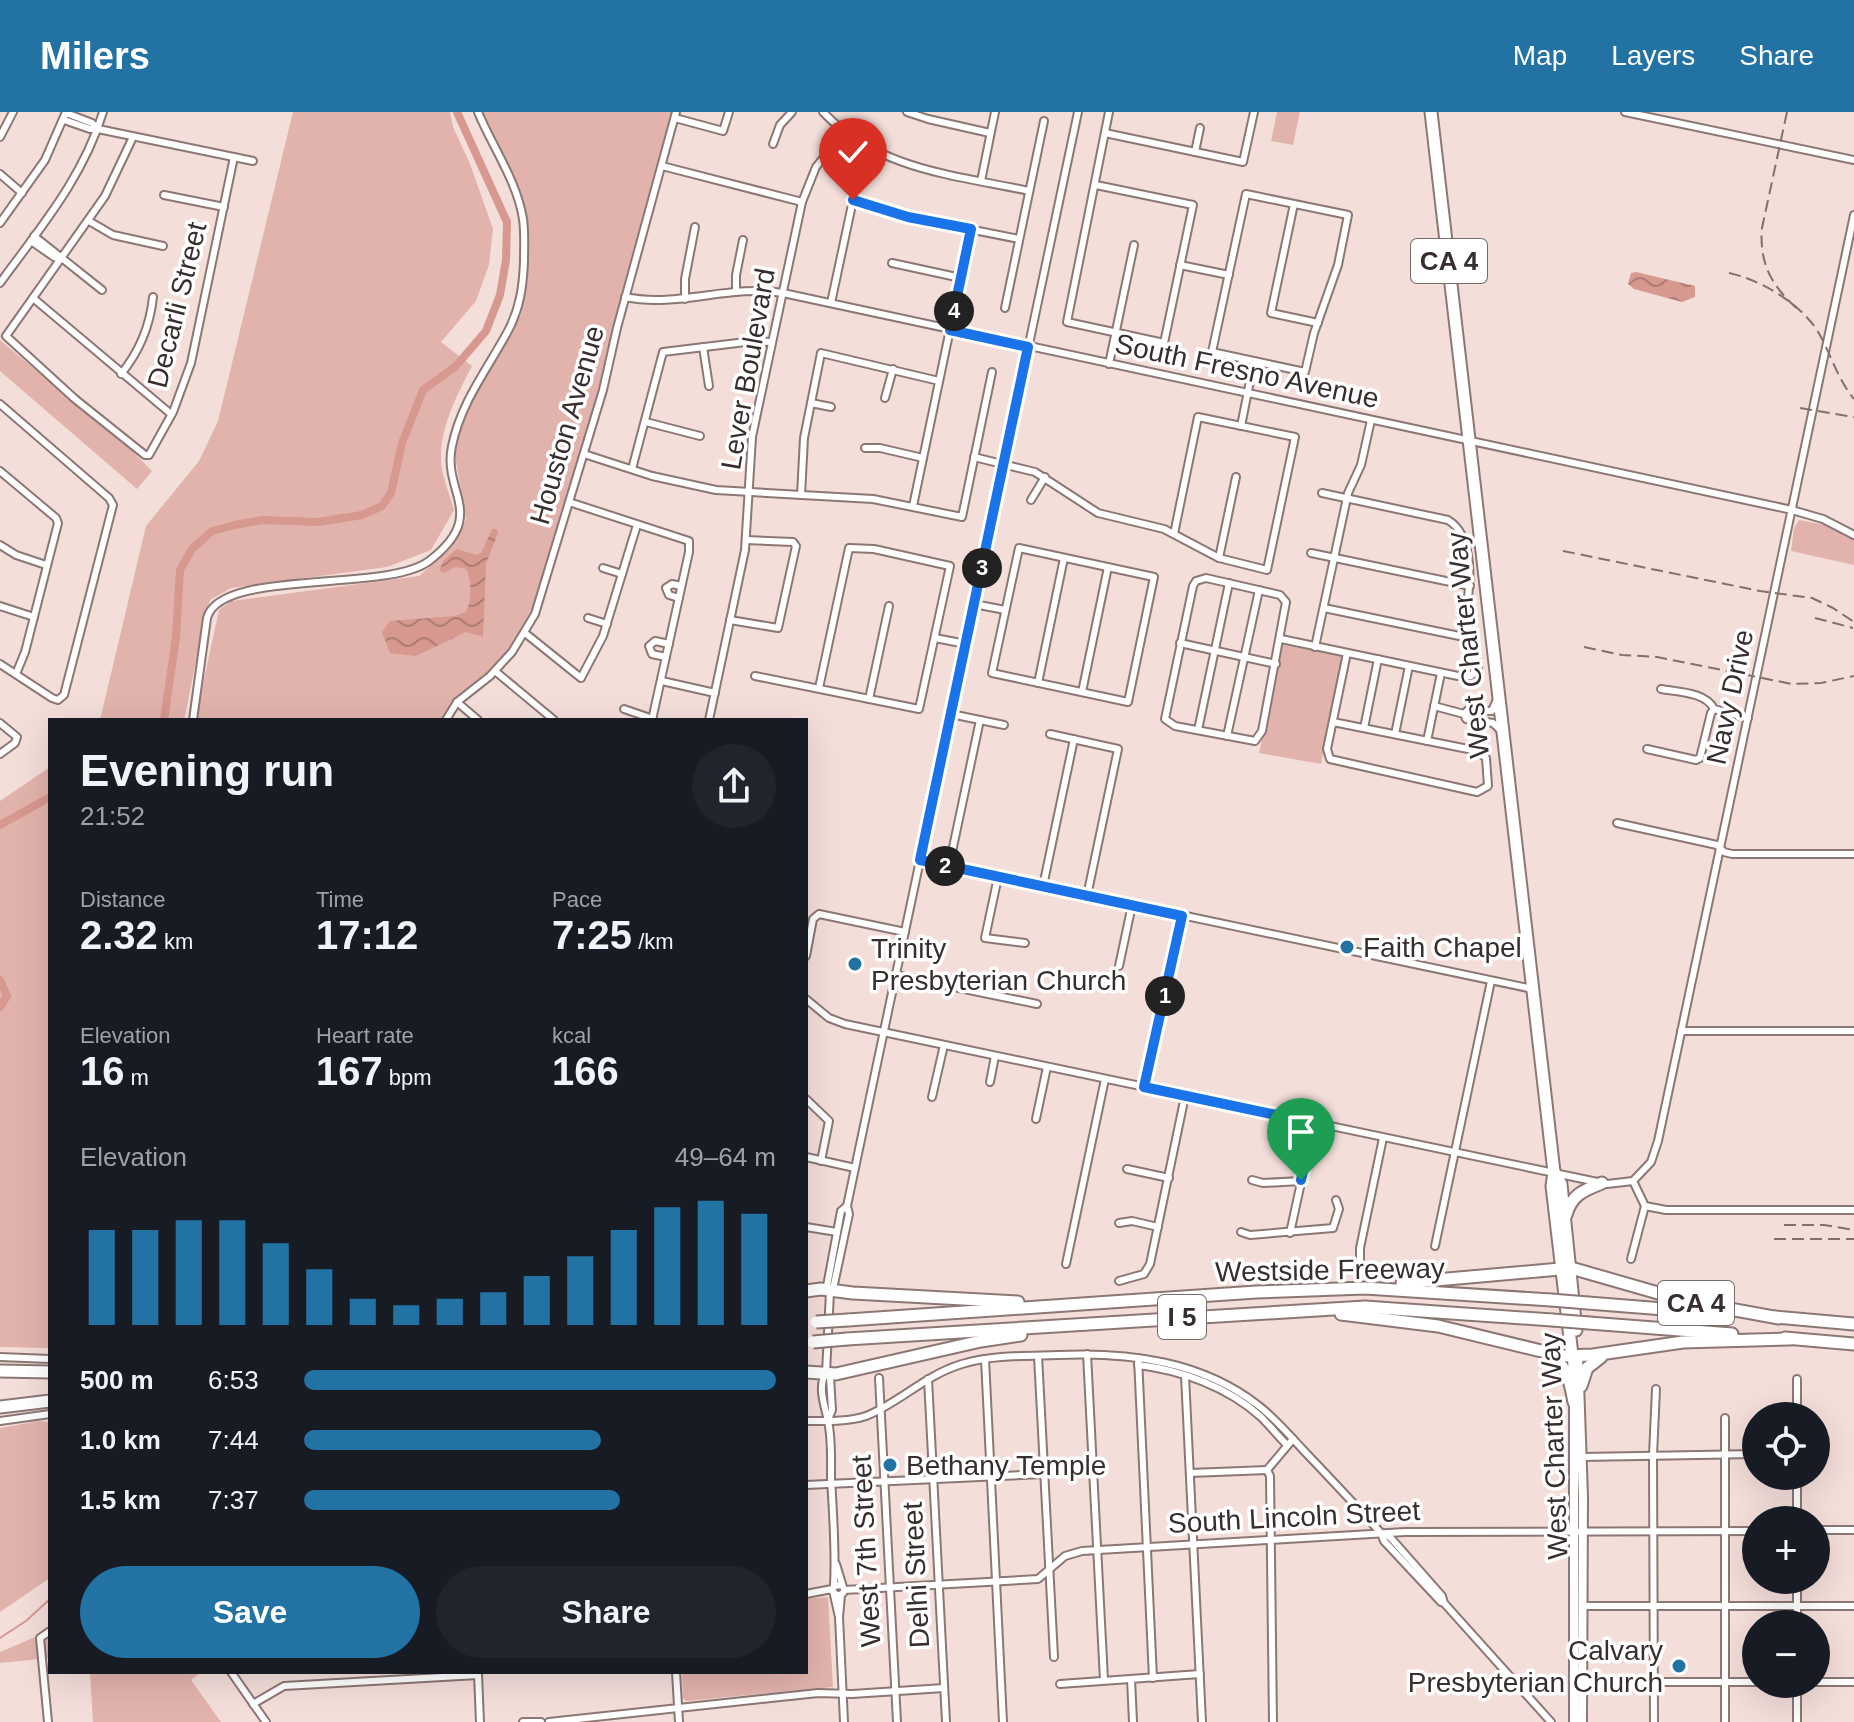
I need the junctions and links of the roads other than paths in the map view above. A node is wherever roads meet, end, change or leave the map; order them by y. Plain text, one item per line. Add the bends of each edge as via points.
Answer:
1 (13, 112) edge
2 (103, 112) edge
3 (478, 112) edge
4 (729, 112) edge
5 (792, 112) edge
6 (823, 112) edge
7 (907, 112) edge
8 (995, 112) edge
9 (1078, 112) edge
10 (1109, 112) edge
11 (1254, 112) edge
12 (1431, 112) edge
13 (1625, 112) edge
14 (65, 115) edge
15 (676, 115) edge
16 (1044, 121) dead end
17 (1200, 128) dead end
18 (98, 129) junction
19 (844, 132) junction
20 (990, 133) junction
21 (1105, 133) junction
22 (0, 137) edge
23 (133, 137) junction
24 (773, 144) dead end
25 (1195, 152) junction
26 (234, 157) junction
27 (1854, 160) edge
28 (253, 161) dead end
29 (662, 166) junction
30 (0, 174) edge
31 (981, 181) junction
32 (1096, 185) junction
33 (1029, 191) junction
34 (22, 193) junction
35 (164, 195) dead end
36 (802, 202) junction
37 (1294, 204) junction
38 (224, 207) junction
39 (1854, 215) edge
40 (89, 221) junction
41 (0, 223) edge
42 (695, 227) dead end
43 (971, 229) junction
44 (33, 238) junction
45 (1019, 239) junction
46 (743, 240) dead end
47 (1134, 245) dead end
48 (163, 246) dead end
49 (61, 259) junction
50 (892, 263) dead end
51 (1180, 265) junction
52 (1229, 275) junction
53 (961, 278) junction
54 (0, 283) edge
55 (102, 290) dead end
56 (736, 292) junction
57 (783, 293) junction
58 (153, 297) dead end
59 (625, 297) junction
60 (33, 298) junction
61 (685, 299) junction
62 (831, 303) junction
63 (1005, 308) dead end
64 (1318, 323) junction
65 (950, 330) junction
66 (1116, 333) junction
67 (772, 342) junction
68 (703, 347) junction
69 (1028, 347) junction
70 (1254, 361) junction
71 (1109, 364) junction
72 (893, 369) junction
73 (992, 372) dead end
74 (121, 374) junction
75 (939, 381) junction
76 (709, 386) dead end
77 (1248, 393) junction
78 (885, 398) dead end
79 (811, 403) junction
80 (0, 404) edge
81 (831, 407) dead end
82 (171, 414) junction
83 (1371, 420) junction
84 (646, 422) junction
85 (1241, 426) junction
86 (700, 436) dead end
87 (1470, 440) junction
88 (865, 448) dead end
89 (584, 454) junction
90 (974, 457) junction
91 (923, 458) junction
92 (1004, 463) junction
93 (632, 469) junction
94 (0, 471) edge
95 (1045, 477) junction
96 (1236, 477) dead end
97 (748, 492) junction
98 (1322, 493) dead end
99 (801, 495) junction
100 (1346, 498) junction
101 (1031, 500) dead end
102 (569, 502) junction
103 (913, 506) junction
104 (1792, 510) junction
105 (637, 525) junction
106 (1174, 534) junction
107 (1854, 535) edge
108 (746, 540) junction
109 (0, 545) edge
110 (1311, 553) dead end
111 (1064, 558) junction
112 (1219, 558) junction
113 (1335, 558) junction
114 (46, 565) junction
115 (1108, 567) junction
116 (603, 568) dead end
117 (622, 574) junction
118 (1229, 583) junction
119 (681, 586) junction
120 (1470, 586) junction
121 (1259, 590) junction
122 (679, 598) junction
123 (974, 604) junction
124 (0, 606) edge
125 (889, 606) dead end
126 (1324, 608) junction
127 (1005, 610) junction
128 (1465, 615) dead end
129 (34, 617) junction
130 (588, 618) dead end
131 (730, 620) junction
132 (607, 624) junction
133 (525, 633) junction
134 (935, 638) junction
135 (1281, 639) junction
136 (1180, 643) junction
137 (669, 644) junction
138 (966, 644) junction
139 (1315, 647) junction
140 (1215, 651) junction
141 (1347, 653) junction
142 (1244, 656) junction
143 (666, 657) junction
144 (1378, 659) junction
145 (0, 664) edge
146 (1276, 664) junction
147 (1409, 666) junction
148 (495, 671) junction
149 (1441, 673) junction
150 (16, 674) junction
151 (755, 676) dead end
152 (662, 681) junction
153 (1038, 683) junction
154 (819, 688) junction
155 (1661, 689) dead end
156 (1082, 692) junction
157 (715, 693) junction
158 (1498, 697) junction
159 (869, 699) junction
160 (457, 702) junction
161 (1434, 706) junction
162 (624, 709) dead end
163 (1714, 709) junction
164 (951, 714) junction
165 (1464, 714) junction
166 (193, 718) edge
167 (447, 718) edge
168 (476, 718) edge
169 (552, 718) edge
170 (649, 718) edge
171 (652, 718) edge
172 (709, 718) edge
173 (1748, 718) junction
174 (980, 720) junction
175 (1333, 722) junction
176 (0, 723) edge
177 (1004, 725) dead end
178 (1364, 728) junction
179 (1198, 730) junction
180 (1502, 732) junction
181 (1050, 734) dead end
182 (1395, 734) junction
183 (1227, 736) junction
184 (1074, 739) junction
185 (1427, 741) junction
186 (1647, 749) dead end
187 (0, 754) edge
188 (1617, 823) dead end
189 (1721, 848) junction
190 (1854, 854) edge
191 (920, 860) junction
192 (949, 866) junction
193 (998, 877) junction
194 (1043, 886) junction
195 (1087, 896) junction
196 (1132, 905) junction
197 (1182, 916) junction
198 (905, 932) junction
199 (1025, 943) dead end
200 (808, 945) edge
201 (1119, 966) dead end
202 (896, 975) junction
203 (1491, 981) junction
204 (1533, 989) junction
205 (808, 1001) edge
206 (1037, 1004) dead end
207 (1681, 1031) junction
208 (1854, 1031) edge
209 (884, 1032) junction
210 (944, 1045) junction
211 (995, 1056) junction
212 (1047, 1067) junction
213 (1105, 1079) junction
214 (990, 1082) dead end
215 (1144, 1087) junction
216 (1185, 1096) junction
217 (932, 1097) dead end
218 (808, 1101) edge
219 (1036, 1119) dead end
220 (1314, 1123) junction
221 (1383, 1138) junction
222 (1455, 1152) junction
223 (808, 1158) edge
224 (821, 1161) junction
225 (855, 1168) junction
226 (1127, 1169) dead end
227 (1554, 1172) junction
228 (1169, 1178) junction
229 (1252, 1180) dead end
230 (1301, 1181) junction
231 (1633, 1181) junction
232 (1602, 1183) junction
233 (1336, 1200) dead end
234 (847, 1206) junction
235 (1645, 1206) junction
236 (1854, 1210) edge
237 (1565, 1219) junction
238 (848, 1220) junction
239 (1119, 1223) dead end
240 (808, 1227) edge
241 (1158, 1227) junction
242 (837, 1232) junction
243 (1241, 1232) dead end
244 (1290, 1233) junction
245 (1564, 1245) junction
246 (1435, 1246) dead end
247 (842, 1251) junction
248 (1631, 1259) dead end
249 (1360, 1261) dead end
250 (1066, 1264) dead end
251 (1566, 1269) junction
252 (1533, 1272) junction
253 (1615, 1279) junction
254 (1119, 1281) dead end
255 (1365, 1288) junction
256 (808, 1291) edge
257 (830, 1292) junction
258 (1054, 1306) junction
259 (1305, 1309) junction
260 (1779, 1318) junction
261 (811, 1322) edge
262 (1854, 1324) edge
263 (1058, 1325) junction
264 (1790, 1339) junction
265 (810, 1342) edge
266 (1854, 1344) edge
267 (1525, 1349) junction
268 (1087, 1354) junction
269 (1575, 1354) junction
270 (1609, 1354) junction
271 (1038, 1356) junction
272 (0, 1357) edge
273 (48, 1359) edge
274 (985, 1359) junction
275 (1138, 1362) junction
276 (0, 1371) edge
277 (808, 1372) edge
278 (826, 1373) junction
279 (48, 1374) edge
280 (48, 1374) edge
281 (1185, 1376) junction
282 (0, 1378) edge
283 (879, 1378) dead end
284 (928, 1379) junction
285 (1797, 1379) dead end
286 (1581, 1386) junction
287 (1656, 1389) dead end
288 (48, 1398) edge
289 (48, 1398) edge
290 (0, 1399) edge
291 (1574, 1402) junction
292 (1797, 1402) edge
293 (0, 1407) edge
294 (880, 1408) junction
295 (48, 1414) edge
296 (1725, 1418) dead end
297 (828, 1420) junction
298 (0, 1421) edge
299 (808, 1421) edge
300 (1574, 1423) junction
301 (1293, 1439) junction
302 (1287, 1445) junction
303 (1742, 1454) edge
304 (1653, 1455) junction
305 (1725, 1455) junction
306 (1582, 1457) junction
307 (1267, 1470) junction
308 (1190, 1473) junction
309 (1044, 1474) junction
310 (991, 1477) junction
311 (933, 1480) junction
312 (884, 1483) junction
313 (808, 1485) edge
314 (832, 1485) junction
315 (1725, 1530) junction
316 (1830, 1530) edge
317 (1854, 1530) edge
318 (1578, 1531) junction
319 (1653, 1531) junction
320 (1742, 1531) edge
321 (1381, 1533) junction
322 (1271, 1540) junction
323 (1193, 1545) junction
324 (1146, 1547) junction
325 (1097, 1550) junction
326 (1049, 1569) junction
327 (1575, 1581) junction
328 (996, 1582) junction
329 (939, 1585) junction
330 (890, 1587) junction
331 (837, 1590) junction
332 (808, 1594) edge
333 (1797, 1594) edge
334 (1582, 1606) junction
335 (1797, 1606) junction
336 (1854, 1606) edge
337 (1653, 1607) junction
338 (1725, 1607) junction
339 (1797, 1610) edge
340 (48, 1632) edge
341 (1054, 1657) dead end
342 (1575, 1660) junction
343 (232, 1674) edge
344 (478, 1674) edge
345 (676, 1674) edge
346 (1200, 1674) junction
347 (1153, 1678) junction
348 (1131, 1679) junction
349 (1104, 1680) junction
350 (1582, 1682) junction
351 (1725, 1682) junction
352 (1742, 1682) edge
353 (1830, 1682) edge
354 (1854, 1682) edge
355 (1654, 1683) junction
356 (1060, 1684) dead end
357 (944, 1688) junction
358 (895, 1692) junction
359 (843, 1694) junction
360 (1797, 1698) edge
361 (253, 1704) junction
362 (678, 1707) junction
363 (48, 1722) edge
364 (266, 1722) edge
365 (480, 1722) edge
366 (523, 1722) edge
367 (541, 1722) edge
368 (549, 1722) edge
369 (679, 1722) edge
370 (844, 1722) edge
371 (897, 1722) edge
372 (946, 1722) edge
373 (1003, 1722) edge
374 (1133, 1722) edge
375 (1202, 1722) edge
376 (1273, 1722) edge
377 (1551, 1722) edge
378 (1574, 1722) edge
379 (1582, 1722) edge
380 (1654, 1722) edge
381 (1725, 1722) edge
382 (1797, 1722) edge

1 - 22 street
2 - 18 street
3 - 166 street via 521,211 524,273 518,310 456,430 451,455 461,504 456,528 433,558 397,575 305,583 219,600 207,618
4 - 15 street via 723,131
5 - 24 street
6 - 19 street
7 - 20 street
8 - 20 street
9 - 69 street
10 - 21 street
11 - 25 street via 1243,162
12 - 87 highway, West Charter Way / CA 4
13 - 27 street
14 - 18 street
14 - 34 street via 45,160
15 - 29 street, Houston Avenue
16 - 33 street
17 - 25 street
18 - 23 street
18 - 44 street via 79,171
19 - 31 street via 906,165
19 - 36 street, Lever Boulevard via 816,167
20 - 31 street
21 - 25 street
21 - 32 street
23 - 26 street
23 - 40 street via 115,180
26 - 28 street
26 - 38 street, Decarli Street
29 - 36 street
29 - 59 street, Houston Avenue
30 - 34 street
31 - 33 street
32 - 51 street via 1193,205
32 - 66 street via 1067,322
33 - 45 street
34 - 41 street
35 - 38 street
36 - 57 street, Lever Boulevard
37 - 52 street via 1246,194
37 - 64 street via 1271,313
37 - 64 street via 1348,215
38 - 82 street, Decarli Street via 195,348
39 - 104 street, Navy Drive
40 - 48 street via 113,235
40 - 49 street
42 - 61 street
43 - 45 street
43 - 53 street
43 - 62 street via 853,200
44 - 49 street
44 - 54 street
45 - 63 street
46 - 56 street
47 - 66 street
49 - 55 street
49 - 60 street
50 - 53 street
51 - 52 street
51 - 66 street via 1164,343
52 - 70 street via 1212,352
53 - 65 street
56 - 57 street, South Fresno Avenue
56 - 61 street, South Fresno Avenue
57 - 62 street, South Fresno Avenue
57 - 67 street, Lever Boulevard
58 - 74 street via 144,336
59 - 61 street, South Fresno Avenue
59 - 89 street, Houston Avenue
60 - 74 street
60 - 82 street, Decarli Street via 6,336 75,399 145,455
62 - 65 street, South Fresno Avenue
64 - 70 street via 1305,372
65 - 69 street, South Fresno Avenue
65 - 75 street
66 - 71 street
67 - 68 street
67 - 97 street, Lever Boulevard via 752,437
68 - 76 street
68 - 84 street via 663,352
69 - 71 street, South Fresno Avenue
69 - 92 street
70 - 77 street
71 - 77 street, South Fresno Avenue
72 - 75 street
72 - 78 street
72 - 79 street via 821,353
73 - 90 street
74 - 82 street
75 - 91 street
77 - 83 street, South Fresno Avenue
77 - 85 street
79 - 81 street
79 - 99 street
80 - 150 street via 113,505 64,695 56,700
83 - 87 street, South Fresno Avenue
83 - 100 street via 1361,465
84 - 86 street
84 - 93 street
85 - 106 street via 1198,417
85 - 112 street via 1295,437 1267,570
87 - 104 street, South Fresno Avenue
87 - 158 highway, West Charter Way / CA 4
88 - 91 street
89 - 93 street
89 - 102 street, Houston Avenue
90 - 92 street
90 - 103 street via 962,517
91 - 103 street
92 - 95 street
92 - 123 street
93 - 97 street via 716,490
94 - 114 street via 57,520
95 - 101 street
95 - 106 street via 1098,513
96 - 112 street
97 - 99 street
97 - 108 street, Lever Boulevard
98 - 100 street
99 - 103 street
100 - 113 street
100 - 120 street via 1457,526 1465,539
102 - 105 street
102 - 133 street, Houston Avenue
104 - 107 street, South Fresno Avenue
104 - 173 street, Navy Drive
105 - 117 street
105 - 119 street via 689,541
106 - 112 street
108 - 131 street, Lever Boulevard
108 - 131 street via 796,546 778,628
109 - 114 street
110 - 113 street
111 - 115 street
111 - 127 street via 1019,548
111 - 153 street
113 - 120 street
113 - 126 street
114 - 129 street
115 - 156 street
115 - 156 street via 1154,577 1128,702
116 - 117 street
117 - 132 street
118 - 121 street
118 - 136 street via 1200,579 1193,586
118 - 140 street
119 - 122 street
119 - 122 street via 666,588
120 - 128 street
121 - 135 street via 1286,602
121 - 142 street
122 - 137 street
123 - 127 street
123 - 138 street
124 - 129 street
125 - 159 street
126 - 139 street
126 - 149 street via 1469,638 1478,665 1471,676
127 - 153 street via 992,673
129 - 150 street
130 - 132 street
131 - 157 street, Lever Boulevard
132 - 133 street via 581,678
133 - 148 street, Houston Avenue
134 - 138 street
134 - 154 street via 950,566 849,548
134 - 159 street via 919,709
135 - 139 street
135 - 146 street
136 - 140 street
136 - 179 street via 1165,719
137 - 143 street
137 - 143 street via 655,641 649,646 652,654
138 - 164 street
139 - 141 street
140 - 142 street
140 - 179 street
141 - 144 street
141 - 175 street
142 - 146 street
142 - 183 street
143 - 152 street
144 - 147 street
144 - 178 street
145 - 150 street
146 - 183 street via 1259,736 1249,741
147 - 149 street
147 - 182 street
148 - 160 street, Houston Avenue
148 - 169 street
149 - 161 street
151 - 154 street
152 - 157 street
152 - 171 street
153 - 156 street
154 - 159 street
155 - 163 street via 1703,697
157 - 172 street, Lever Boulevard
158 - 165 street via 1492,711
158 - 180 highway, West Charter Way / CA 4
160 - 167 street, Houston Avenue
160 - 168 street
161 - 165 street
161 - 185 street
162 - 170 street
163 - 173 street
163 - 186 street via 1700,758
164 - 174 street
164 - 191 street
165 - 180 street via 1466,719 1493,723
173 - 189 street, Navy Drive
174 - 177 street
174 - 192 street
175 - 178 street
175 - 185 street via 1328,757 1332,761 1477,792 1485,789 1489,782 1484,754
176 - 187 street via 17,737
178 - 182 street
179 - 183 street
180 - 204 highway, West Charter Way / CA 4
181 - 184 street
182 - 185 street
184 - 194 street
184 - 195 street via 1118,749
188 - 189 street
189 - 190 street via 1732,854
189 - 207 street, Navy Drive
191 - 192 street
191 - 198 street
192 - 193 street
193 - 194 street
193 - 199 street via 985,938
194 - 195 street
195 - 196 street
196 - 197 street
196 - 201 street
197 - 203 street
197 - 215 street
198 - 200 street via 819,914 813,919
198 - 202 street
202 - 206 street
202 - 209 street
203 - 204 street
203 - 222 street
204 - 227 highway, West Charter Way / CA 4
205 - 209 street via 833,1020
207 - 208 street
207 - 231 street, Navy Drive via 1656,1151
209 - 210 street
209 - 225 street
210 - 211 street
210 - 217 street
211 - 212 street
211 - 214 street
212 - 213 street
212 - 219 street
213 - 215 street
213 - 250 street
215 - 216 street
216 - 220 street
216 - 228 street
218 - 224 street via 829,1119
220 - 221 street
220 - 230 street
221 - 222 street
221 - 249 street
222 - 227 street
222 - 246 street
223 - 224 street
224 - 225 street
225 - 234 street
226 - 228 street
227 - 232 street
227 - 237 highway, West Charter Way / CA 4 via 1561,1184
227 - 245 highway, West Charter Way / CA 4
228 - 241 street
229 - 230 street
230 - 244 street
231 - 232 street
231 - 235 street
232 - 237 highway via 1578,1193
233 - 244 street via 1333,1228
234 - 238 street
234 - 242 street
235 - 236 street
235 - 248 street
237 - 245 highway, West Charter Way / CA 4
238 - 242 street
238 - 247 street
239 - 241 street
240 - 242 street
241 - 254 street via 1144,1274
242 - 247 street
242 - 257 street
243 - 244 street
245 - 251 highway, West Charter Way / CA 4
245 - 252 highway via 1551,1262
245 - 253 highway via 1579,1261
247 - 257 street
251 - 252 highway
251 - 253 highway
251 - 269 highway, West Charter Way / CA 4
252 - 255 highway
253 - 260 highway, CA 4 via 1678,1299
255 - 258 highway, Westside Freeway / I 5
255 - 260 highway, Westside Freeway / I 5, bridge
256 - 257 highway
257 - 258 highway
257 - 278 street
258 - 261 highway, Westside Freeway / I 5, bridge
259 - 263 highway, Westside Freeway / I 5
259 - 264 highway, Westside Freeway / I 5, bridge via 1365,1307
259 - 267 highway via 1438,1326
260 - 262 highway, Westside Freeway / I 5
263 - 265 highway, Westside Freeway / I 5, bridge
263 - 278 highway
264 - 266 highway, Westside Freeway / I 5
264 - 270 highway via 1669,1343
267 - 269 highway
267 - 291 highway via 1563,1365
268 - 271 street
268 - 275 street
268 - 325 street
269 - 270 highway
269 - 286 main road, West Charter Way
269 - 291 main road, West Charter Way
270 - 286 highway via 1590,1364
271 - 274 street
271 - 309 street
272 - 273 street
274 - 284 street
274 - 310 street
275 - 281 street
275 - 301 street via 1184,1367 1222,1382 1258,1405
275 - 324 street
276 - 279 highway
277 - 278 highway
278 - 297 street via 832,1410
280 - 282 highway
281 - 302 street via 1240,1401
281 - 308 street
283 - 294 street, West 7th Street
284 - 294 street
284 - 311 street, Delhi Street
285 - 292 street
286 - 306 main road, West Charter Way
287 - 304 street
288 - 290 highway
289 - 293 highway
291 - 300 main road, West Charter Way
294 - 297 street via 856,1419
294 - 312 street, West 7th Street
295 - 298 street
296 - 305 street
297 - 299 street
297 - 314 street
300 - 306 main road
300 - 318 main road, West Charter Way
301 - 302 street
301 - 321 street
302 - 307 street
303 - 305 street
304 - 305 street
304 - 306 street
304 - 319 street
305 - 315 street
306 - 318 main road, West Charter Way
307 - 308 street
307 - 322 street
308 - 323 street
309 - 310 street
309 - 326 street
310 - 311 street
310 - 328 street
311 - 312 street
311 - 329 street, Delhi Street
312 - 314 street
312 - 330 street, West 7th Street
313 - 314 street
314 - 331 street
315 - 319 street, South Lincoln Street
315 - 320 street, South Lincoln Street
315 - 338 street
316 - 317 street
318 - 319 street, South Lincoln Street
318 - 321 street, South Lincoln Street
318 - 327 main road, West Charter Way
318 - 334 main road, West Charter Way
319 - 337 street
321 - 322 street, South Lincoln Street
321 - 377 street via 1390,1537
322 - 323 street, South Lincoln Street
322 - 376 street
323 - 324 street, South Lincoln Street
323 - 346 street
324 - 325 street, South Lincoln Street
324 - 347 street
325 - 326 street, South Lincoln Street via 1072,1553
325 - 349 street
326 - 328 street, South Lincoln Street via 1038,1579
326 - 341 street
327 - 334 main road
327 - 342 main road, West Charter Way
328 - 329 street, South Lincoln Street
328 - 373 street
329 - 330 street, South Lincoln Street
329 - 357 street, Delhi Street
330 - 331 street, South Lincoln Street
330 - 358 street, West 7th Street
331 - 332 street, South Lincoln Street
331 - 359 street
333 - 335 street
334 - 337 street
334 - 350 main road, West Charter Way
335 - 336 street
335 - 338 street
335 - 339 street
337 - 338 street
337 - 355 street
338 - 351 street
340 - 363 street via 40,1638
342 - 350 main road
342 - 378 main road, West Charter Way
343 - 361 street
344 - 361 street via 284,1686
344 - 365 street
345 - 362 street
346 - 347 street
346 - 375 street
347 - 348 street
348 - 349 street
348 - 374 street
349 - 356 street
350 - 355 street
350 - 379 main road, West Charter Way
351 - 352 street
351 - 355 street
351 - 381 street
353 - 354 street
355 - 380 street
357 - 358 street
357 - 372 street, Delhi Street
358 - 359 street
358 - 371 street, West 7th Street
359 - 362 street
359 - 370 street
360 - 382 street
361 - 364 street
362 - 368 street
362 - 369 street
366 - 367 street

